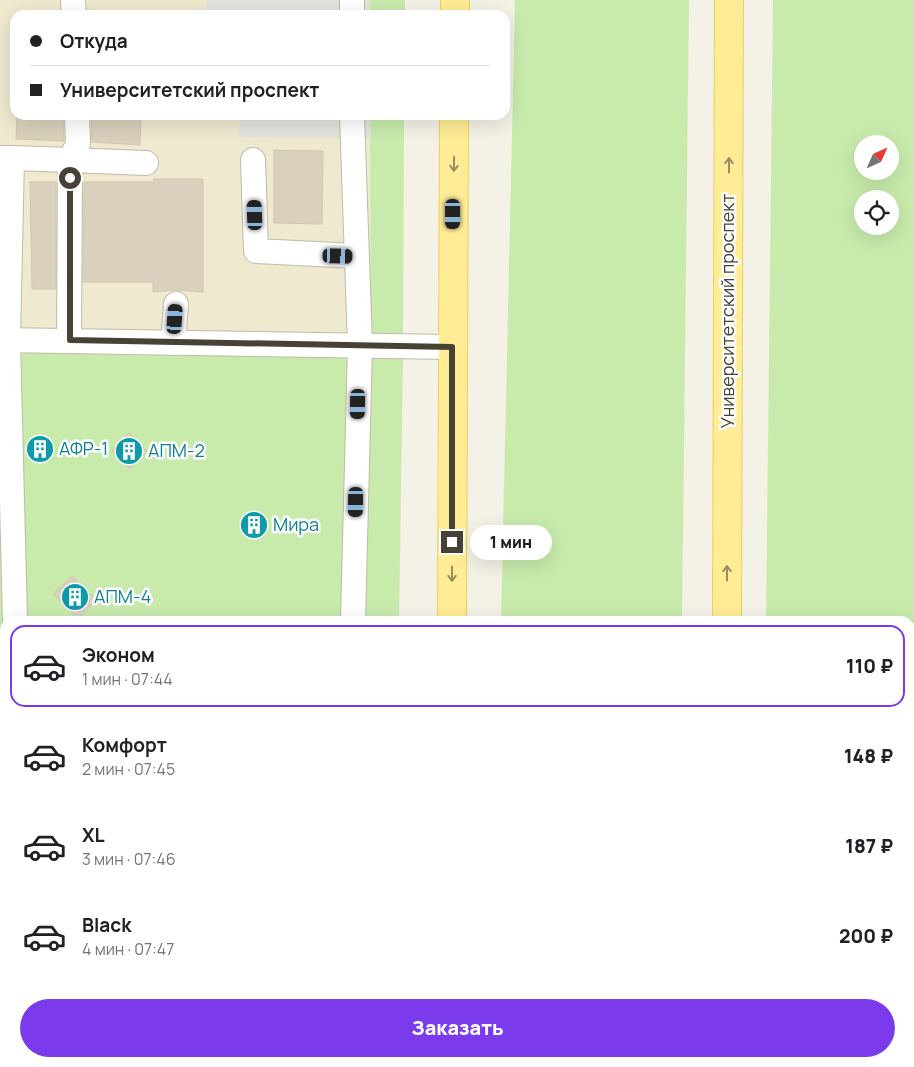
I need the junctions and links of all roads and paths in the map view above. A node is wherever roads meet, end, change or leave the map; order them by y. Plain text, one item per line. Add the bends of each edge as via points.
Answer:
1 (729, 0) edge
2 (77, 120) edge
3 (352, 120) edge
4 (454, 120) edge
5 (6, 158) edge
6 (70, 160) junction
7 (253, 160) dead end
8 (146, 163) dead end
9 (358, 256) junction
10 (176, 304) dead end
11 (4, 340) edge
12 (70, 340) junction
13 (174, 343) junction
14 (360, 346) junction
15 (452, 347) junction
16 (15, 616) edge
17 (353, 616) edge
18 (452, 616) edge
19 (727, 616) edge

19 -> 1 main road, Университетский проспект
2 - 6 lane via 78,144
3 - 9 lane
4 -> 15 main road
5 - 6 lane
5 - 11 lane
6 - 8 lane
6 - 12 lane
7 - 9 lane via 256,252
9 - 14 lane
10 - 13 lane
11 - 12 lane
11 - 16 lane
12 - 13 lane
13 - 14 lane
14 - 15 lane
14 - 17 lane
15 -> 18 main road

